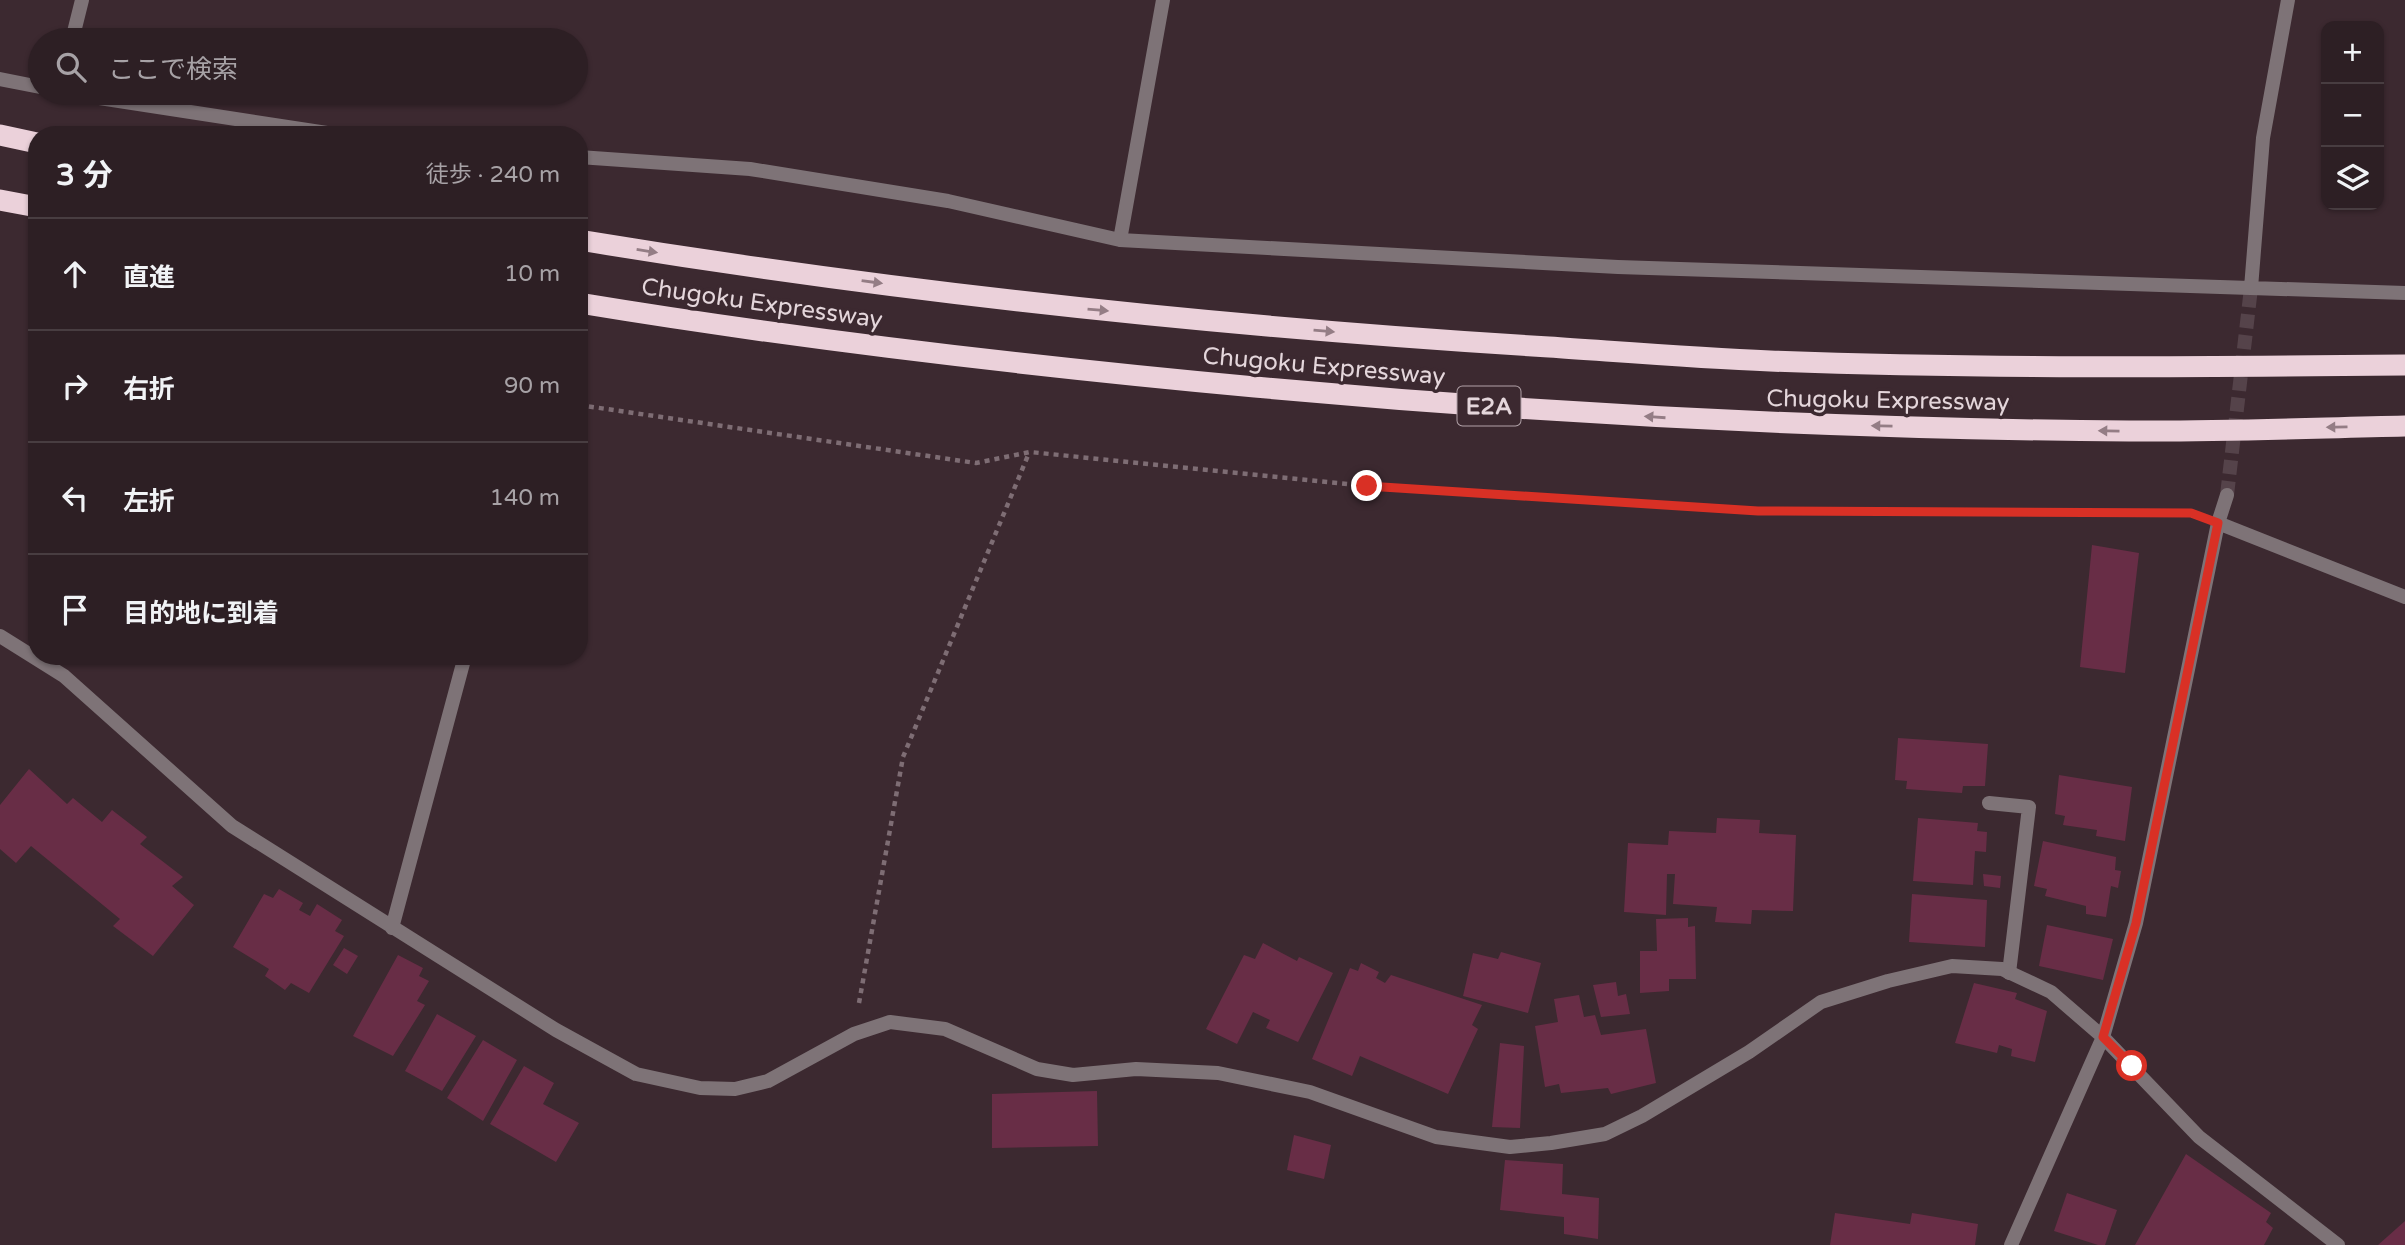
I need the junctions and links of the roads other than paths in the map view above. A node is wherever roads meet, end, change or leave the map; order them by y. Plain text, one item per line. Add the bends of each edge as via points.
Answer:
1 (82, 0) edge
2 (1163, 0) edge
3 (2288, 0) edge
4 (75, 28) edge
5 (0, 79) edge
6 (28, 85) edge
7 (145, 105) edge
8 (282, 126) edge
9 (0, 135) edge
10 (28, 141) edge
11 (588, 158) edge
12 (0, 200) edge
13 (28, 205) edge
14 (1120, 240) junction
15 (588, 241) edge
16 (2251, 288) junction
17 (2405, 293) edge
18 (588, 304) edge
19 (2405, 365) edge
20 (2405, 426) edge
21 (2227, 495) tunnel mouth
22 (2218, 523) junction
23 (2405, 597) edge
24 (0, 636) edge
25 (28, 654) edge
26 (46, 665) edge
27 (462, 665) edge
28 (1989, 803) dead end
29 (393, 928) junction
30 (2009, 973) junction
31 (2103, 1037) junction
32 (2011, 1245) edge
33 (2338, 1245) edge

1 - 4 street
2 - 14 street
3 - 16 street via 2263,138
5 - 6 street
7 - 8 street
9 - 10 highway
11 - 14 street via 750,169 948,201
12 - 13 highway
14 - 16 street via 1618,267
15 -> 19 highway, Chugoku Expressway via 1039,305 1402,338 1769,360 2133,367
16 - 17 street
20 -> 18 highway, Chugoku Expressway / E2A via 2131,431 1754,423 1408,401 1039,367
21 - 22 street
22 - 23 street
22 - 31 street via 2136,923
24 - 25 street
26 - 29 street via 232,825
27 - 29 street
28 - 30 street via 2029,807
29 - 30 street via 636,1074 700,1088 735,1089 768,1081 854,1034 890,1022 945,1028 1037,1069 1073,1075 1136,1069 1218,1073 1310,1092 1436,1137 1510,1147 1605,1134 1749,1052 1821,1002 1952,966
30 - 31 street via 2051,992
31 - 32 street
31 - 33 street via 2199,1137

